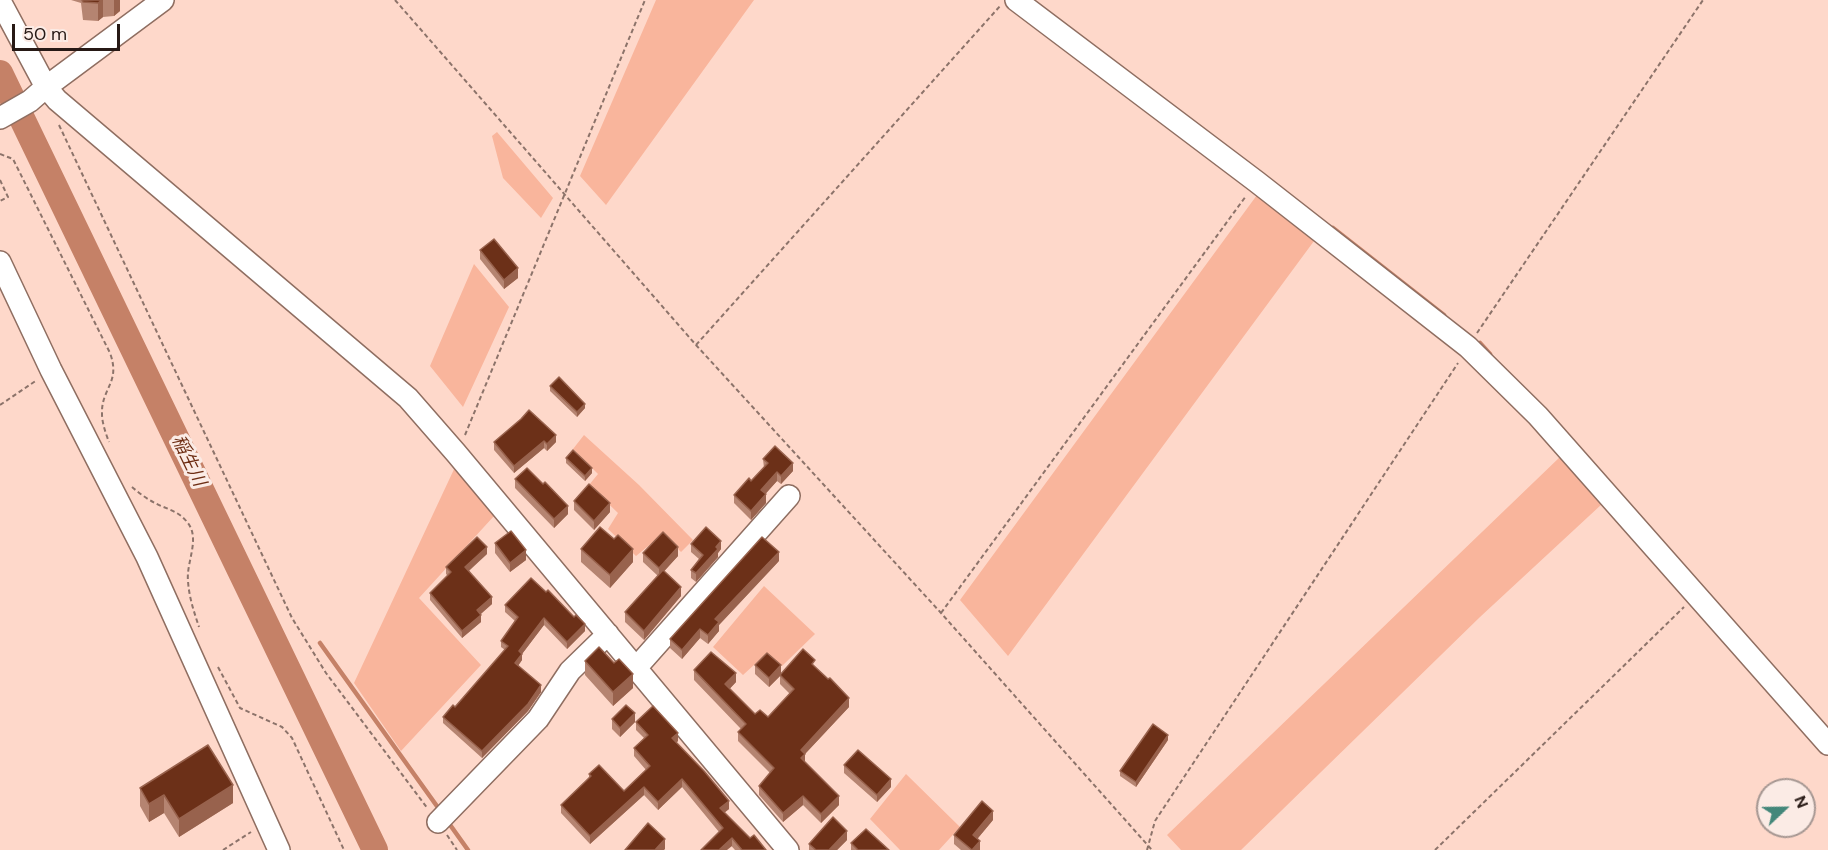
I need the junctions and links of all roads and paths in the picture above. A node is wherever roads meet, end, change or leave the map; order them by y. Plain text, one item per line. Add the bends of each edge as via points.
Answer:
1 (163, 0) edge
2 (395, 0) edge
3 (645, 0) edge
4 (1005, 0) edge
5 (1016, 0) edge
6 (1703, 0) edge
7 (0, 1) edge
8 (46, 87) junction
9 (64, 106) junction
10 (0, 118) edge
11 (0, 154) edge
12 (0, 180) edge
13 (1257, 182) junction
14 (564, 194) junction
15 (0, 201) edge
16 (0, 261) edge
17 (696, 345) junction
18 (1468, 347) junction
19 (51, 370) junction
20 (0, 405) edge
21 (111, 448) dead end
22 (456, 453) junction
23 (128, 483) dead end
24 (789, 496) dead end
25 (1696, 596) junction
26 (941, 613) junction
27 (202, 634) dead end
28 (608, 634) junction
29 (217, 666) dead end
30 (636, 668) junction
31 (1828, 744) edge
32 (266, 822) junction
33 (438, 822) junction
34 (1148, 848) edge
35 (224, 850) edge
36 (279, 850) edge
37 (344, 850) edge
38 (457, 850) edge
39 (788, 850) edge
40 (1152, 850) edge
41 (1434, 850) edge

1 - 8 street
2 - 14 path
3 - 14 path
4 - 17 path
5 - 13 street
6 - 18 path
7 - 8 street
8 - 9 street
8 - 10 street
9 - 22 street via 408,398
9 - 33 path via 57,117 59,128 292,618 326,673
11 - 21 path via 13,159 115,365 101,413
12 - 15 path via 8,197
13 - 18 street
13 - 26 path
14 - 17 path
14 - 22 path
16 - 19 street
17 - 26 path
18 - 25 street via 1538,416
18 - 34 path via 1155,821
19 - 20 path
19 - 32 street via 147,557
22 - 28 street
23 - 27 path via 187,521 191,529 187,579
24 - 30 street
25 - 31 street
25 - 41 path
26 - 34 path
28 - 30 street
28 - 33 street via 570,671 538,719
29 - 37 path via 240,708 282,727 292,738
30 - 39 street
32 - 35 path
32 - 36 street
33 - 38 path
34 - 40 path

